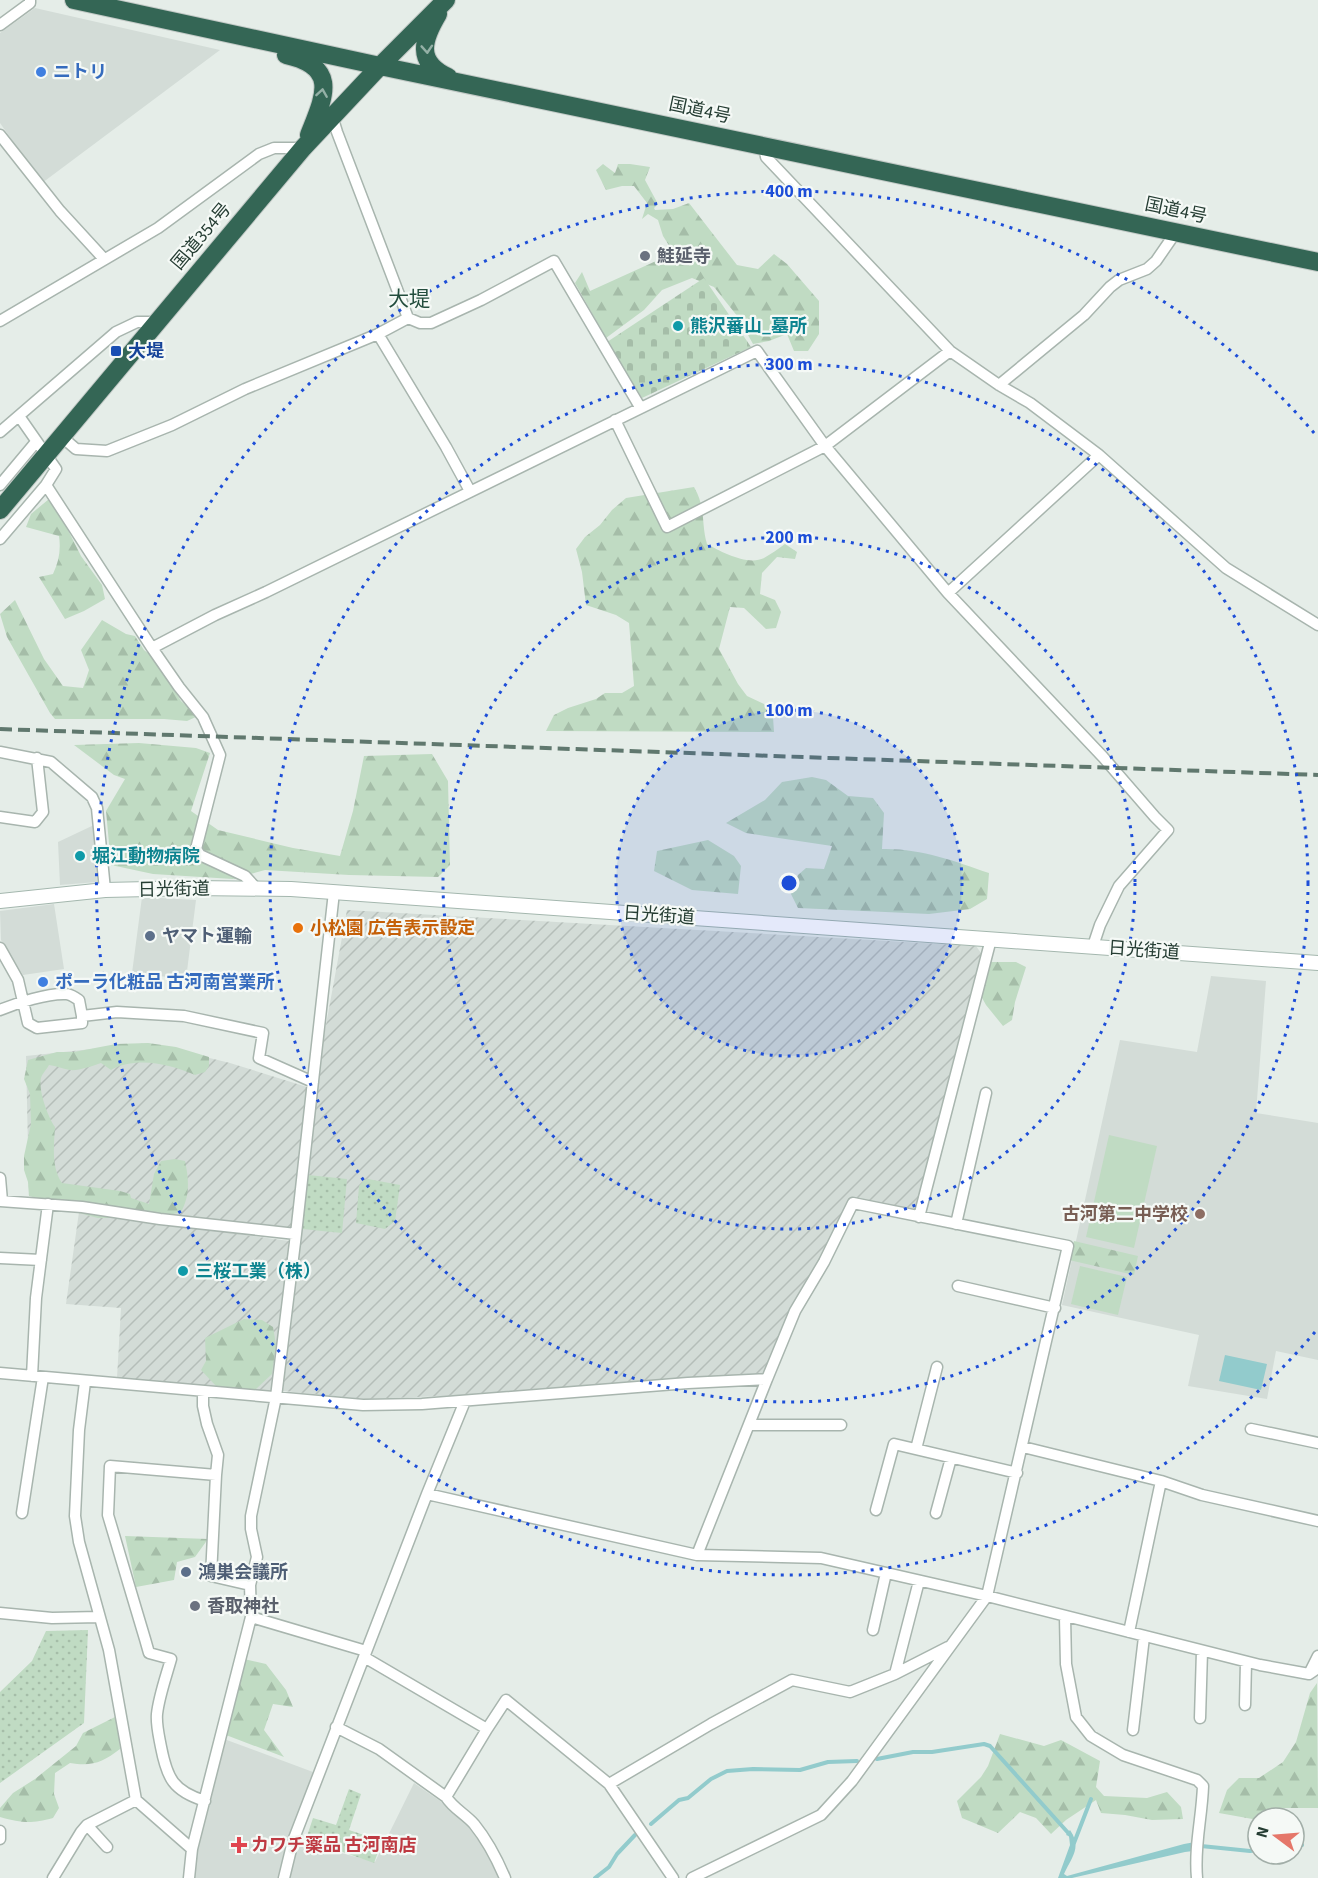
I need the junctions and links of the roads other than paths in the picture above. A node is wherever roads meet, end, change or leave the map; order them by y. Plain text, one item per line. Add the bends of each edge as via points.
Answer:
1 (30, 0) edge
2 (74, 0) edge
3 (447, 0) edge
4 (0, 25) edge
5 (239, 35) junction
6 (380, 66) junction
7 (464, 83) junction
8 (332, 116) junction
9 (0, 135) edge
10 (764, 145) junction
11 (303, 148) junction
12 (1176, 231) junction
13 (104, 259) junction
14 (1318, 262) edge
15 (408, 318) junction
16 (0, 321) edge
17 (157, 322) junction
18 (378, 334) junction
19 (950, 351) junction
20 (999, 386) junction
21 (640, 407) junction
22 (19, 416) junction
23 (615, 420) junction
24 (0, 432) edge
25 (62, 437) junction
26 (825, 446) junction
27 (41, 449) junction
28 (1100, 455) junction
29 (0, 485) edge
30 (46, 485) junction
31 (471, 491) junction
32 (0, 510) edge
33 (0, 539) edge
34 (948, 593) junction
35 (1318, 625) edge
36 (152, 648) junction
37 (0, 752) edge
38 (37, 758) junction
39 (0, 817) edge
40 (257, 889) junction
41 (105, 890) junction
42 (334, 892) junction
43 (0, 901) edge
44 (991, 939) junction
45 (1093, 946) junction
46 (0, 948) edge
47 (1318, 963) edge
48 (13, 972) junction
49 (0, 975) edge
50 (23, 1003) junction
51 (0, 1010) edge
52 (82, 1016) junction
53 (313, 1082) junction
54 (986, 1093) dead end
55 (0, 1178) edge
56 (1, 1201) edge
57 (48, 1204) junction
58 (919, 1216) junction
59 (956, 1224) junction
60 (296, 1234) junction
61 (0, 1258) edge
62 (41, 1260) junction
63 (958, 1286) dead end
64 (1054, 1308) junction
65 (937, 1367) dead end
66 (0, 1373) edge
67 (38, 1377) junction
68 (767, 1379) junction
69 (85, 1382) junction
70 (203, 1391) junction
71 (276, 1397) junction
72 (465, 1401) junction
73 (749, 1425) junction
74 (841, 1425) dead end
75 (1251, 1429) dead end
76 (1318, 1443) edge
77 (1023, 1447) junction
78 (916, 1449) junction
79 (951, 1458) junction
80 (1017, 1473) junction
81 (216, 1475) junction
82 (1161, 1481) junction
83 (427, 1494) junction
84 (876, 1510) dead end
85 (22, 1513) dead end
86 (936, 1514) dead end
87 (1318, 1521) edge
88 (697, 1555) junction
89 (886, 1573) junction
90 (919, 1581) junction
91 (250, 1586) junction
92 (987, 1596) junction
93 (0, 1613) edge
94 (99, 1617) junction
95 (251, 1617) junction
96 (1065, 1617) junction
97 (873, 1630) dead end
98 (1129, 1632) junction
99 (1144, 1637) junction
100 (951, 1645) junction
101 (1202, 1651) junction
102 (365, 1654) junction
103 (1318, 1656) edge
104 (1246, 1662) junction
105 (1314, 1671) edge
106 (895, 1674) junction
107 (1245, 1705) dead end
108 (1200, 1718) dead end
109 (336, 1727) junction
110 (487, 1729) junction
111 (1133, 1730) dead end
112 (609, 1785) junction
113 (446, 1797) junction
114 (136, 1800) junction
115 (205, 1801) junction
116 (87, 1825) junction
117 (0, 1831) edge
118 (0, 1839) edge
119 (107, 1847) dead end
120 (192, 1849) junction
121 (53, 1878) edge
122 (189, 1878) edge
123 (284, 1878) edge
124 (506, 1878) edge
125 (673, 1878) edge
126 (692, 1878) edge
127 (1197, 1878) edge

1 - 4 street
2 - 5 highway, 国道4号
3 - 6 highway, 国道354号
3 -> 7 highway via 427,36 425,55 435,69
5 - 6 highway, 国道4号
11 -> 5 highway via 322,99 321,74 308,62 260,49
6 - 7 highway, 国道4号
6 - 8 highway, 国道354号
7 - 10 highway, 国道4号
8 - 11 highway, 国道354号
8 - 15 street
9 - 13 street
10 - 12 highway, 国道4号
10 - 19 street via 766,157
11 - 13 street via 274,148 259,154 158,228
11 - 17 highway, 国道354号
12 - 14 highway, 国道4号
12 - 20 street via 1147,269 1110,286 1084,315
13 - 16 street
15 - 18 street
15 - 21 street via 431,323 554,261
17 - 22 street via 137,322 116,332
17 - 25 highway, 国道354号
18 - 25 street via 107,452 76,449
18 - 31 street
19 - 20 street
19 - 26 street
20 - 28 street via 1030,403
21 - 23 street
21 - 26 street via 757,351
22 - 24 street
22 - 27 street
23 - 26 street via 667,527
23 - 31 street
25 - 27 highway, 国道354号
26 - 34 street
27 - 29 street
27 - 30 street via 56,470
27 - 32 highway, 国道354号
28 - 34 street
28 - 35 street via 1226,568
30 - 33 street
30 - 36 street
31 - 36 street
34 - 45 street via 1168,830 1119,886
36 - 40 street via 203,717 220,755 196,849 200,855 245,876
37 - 38 street
38 - 39 street via 43,812 35,822
38 - 41 street via 51,762 92,797 97,808
40 - 41 main road, 日光街道
40 - 42 main road, 日光街道
41 - 43 main road, 日光街道
42 - 44 main road, 日光街道
42 - 53 street
44 - 45 main road, 日光街道
44 - 58 street
45 - 47 main road, 日光街道
46 - 48 street
48 - 49 street
48 - 50 street
50 - 51 street
50 - 52 street via 68,994 79,1000
50 - 52 street via 28,1023 37,1028 82,1023
52 - 53 street via 117,1012 184,1016 263,1033 259,1058
53 - 60 street
54 - 59 street
55 - 56 street
56 - 57 street
57 - 60 street
57 - 62 street
58 - 59 street
58 - 68 street via 853,1203 795,1311
59 - 64 street via 1068,1246
60 - 71 street
61 - 62 street
62 - 67 street via 36,1298
63 - 64 street
64 - 77 street
65 - 78 street
66 - 67 street
67 - 69 street
67 - 85 street
68 - 72 street
68 - 73 street
69 - 70 street
69 - 94 street via 75,1516
70 - 71 street
70 - 81 street via 207,1424 218,1455
71 - 72 street via 363,1405
71 - 91 street via 251,1515 257,1557
72 - 83 street
73 - 74 street
73 - 88 street
75 - 76 street
77 - 80 street
77 - 82 street
78 - 79 street
78 - 84 street via 894,1444
79 - 80 street
79 - 86 street
80 - 92 street
81 - 91 street via 212,1576
81 - 115 street via 110,1467 108,1515 149,1653 171,1659 157,1713 169,1778 190,1797
82 - 87 street via 1202,1495
82 - 98 street
83 - 88 street
83 - 102 street
88 - 89 street via 821,1558
89 - 90 street
89 - 97 street
90 - 92 street
90 - 106 street
91 - 95 street
92 - 96 street
92 - 100 street
93 - 94 street
94 - 114 street via 109,1650
95 - 102 street
95 - 115 street
96 - 98 street
96 - 127 street via 1066,1664 1076,1717 1090,1736 1124,1755 1197,1780 1203,1786 1195,1860
98 - 99 street
99 - 101 street
99 - 111 street
100 - 106 street
100 - 126 street via 852,1781 821,1815
101 - 104 street
101 - 108 street
102 - 109 street
102 - 110 street
103 - 105 street
104 - 105 street
104 - 107 street
106 - 112 street via 850,1692 792,1680
109 - 113 street via 379,1749
109 - 123 street via 293,1841
110 - 112 street via 506,1700
110 - 113 street
112 - 125 street
113 - 124 street via 479,1830
114 - 116 street
114 - 120 street
115 - 120 street
116 - 119 street
116 - 121 street
117 - 118 street
120 - 122 street

